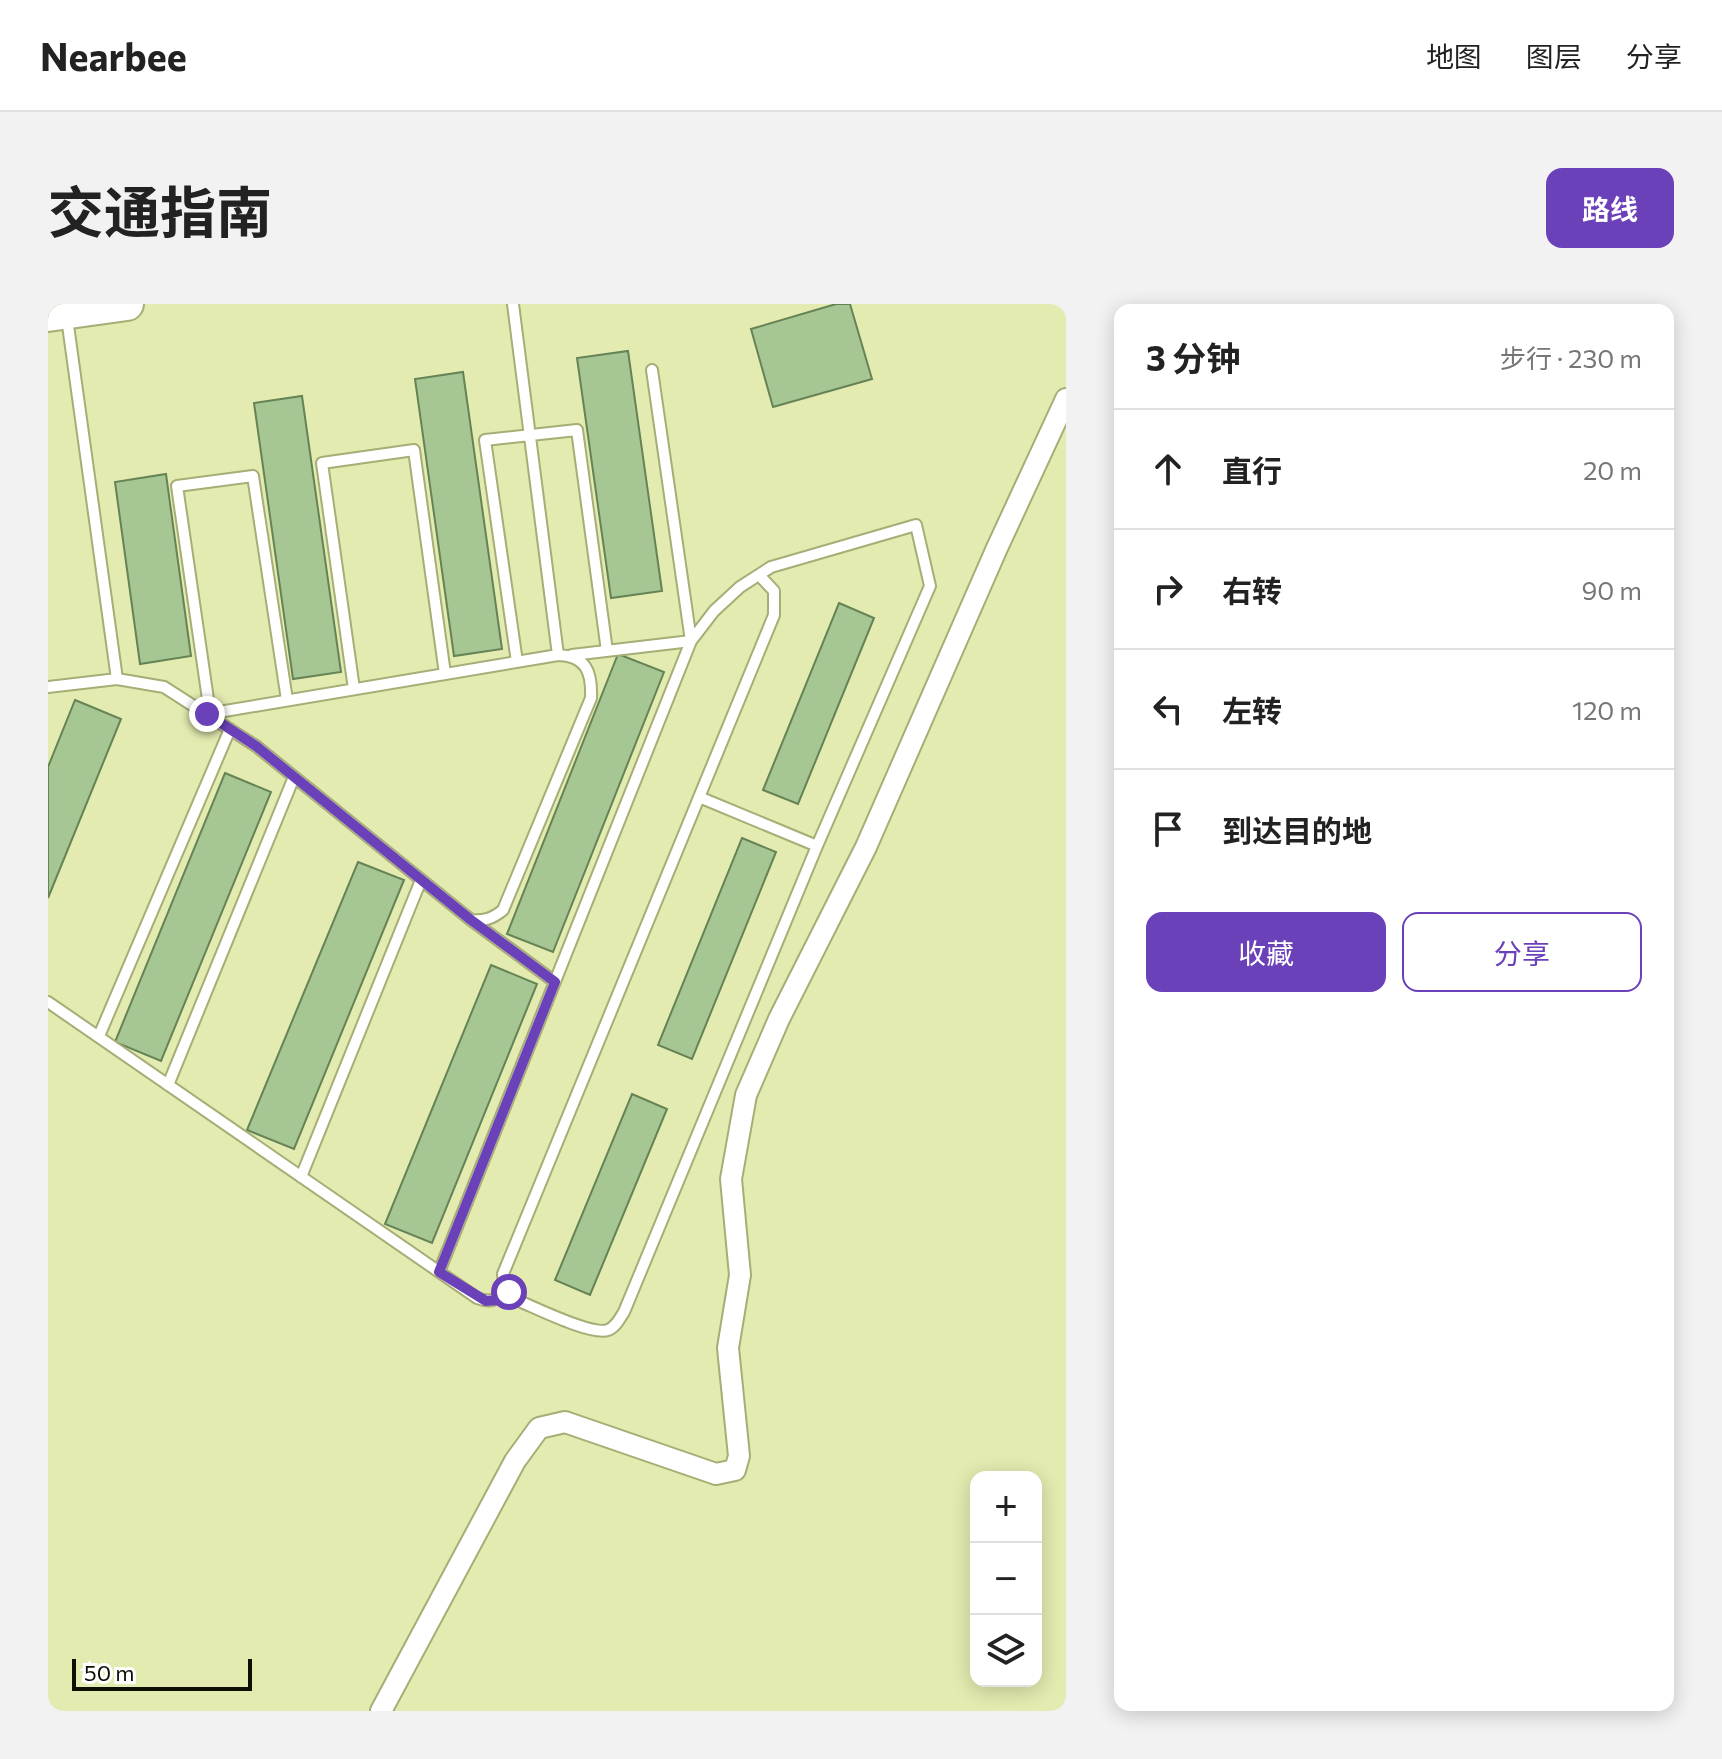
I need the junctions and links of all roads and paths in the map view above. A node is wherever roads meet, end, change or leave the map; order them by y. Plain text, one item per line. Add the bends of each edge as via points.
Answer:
1 (127, 304) edge
2 (513, 304) edge
3 (57, 314) edge
4 (652, 370) dead end
5 (1066, 399) edge
6 (530, 435) junction
7 (759, 575) junction
8 (691, 641) junction
9 (607, 651) junction
10 (558, 655) junction
11 (570, 655) junction
12 (517, 662) junction
13 (445, 674) junction
14 (117, 679) junction
15 (48, 687) edge
16 (354, 689) junction
17 (287, 700) junction
18 (209, 714) junction
19 (230, 729) junction
20 (294, 777) junction
21 (699, 797) junction
22 (817, 846) junction
23 (421, 880) junction
24 (471, 920) junction
25 (555, 982) junction
26 (48, 1002) edge
27 (99, 1036) junction
28 (168, 1085) junction
29 (301, 1177) junction
30 (439, 1272) junction
31 (509, 1292) junction
32 (381, 1711) edge

1 - 3 main road
2 - 6 lane
3 - 14 lane
4 - 8 lane
5 - 32 street via 866,847 746,1095 731,1179 740,1275 728,1348 739,1456 735,1470 716,1474 565,1422 539,1428 515,1461
6 - 9 lane via 577,430
6 - 10 lane
6 - 12 lane via 485,440
7 - 8 lane via 714,611
7 - 21 lane via 774,591 774,615
7 - 22 lane via 916,525 930,586
8 - 9 lane
8 - 25 lane
9 - 11 lane
10 - 11 lane
10 - 12 lane
11 - 24 lane via 587,668 591,698 503,910 494,918
12 - 13 lane
13 - 16 lane
13 - 16 lane via 414,450 322,463
14 - 15 lane
14 - 18 lane via 164,687
16 - 17 lane
17 - 18 lane
17 - 18 lane via 253,476 177,486
18 - 19 lane
19 - 20 lane
19 - 27 lane
20 - 23 lane
20 - 28 lane
21 - 22 lane
21 - 31 lane via 503,1274
22 - 31 lane via 615,1326 591,1329 519,1301
23 - 24 lane
23 - 29 lane
24 - 25 lane
25 - 30 lane
26 - 27 lane
27 - 28 lane
28 - 29 lane
29 - 30 lane
30 - 31 lane via 486,1301

